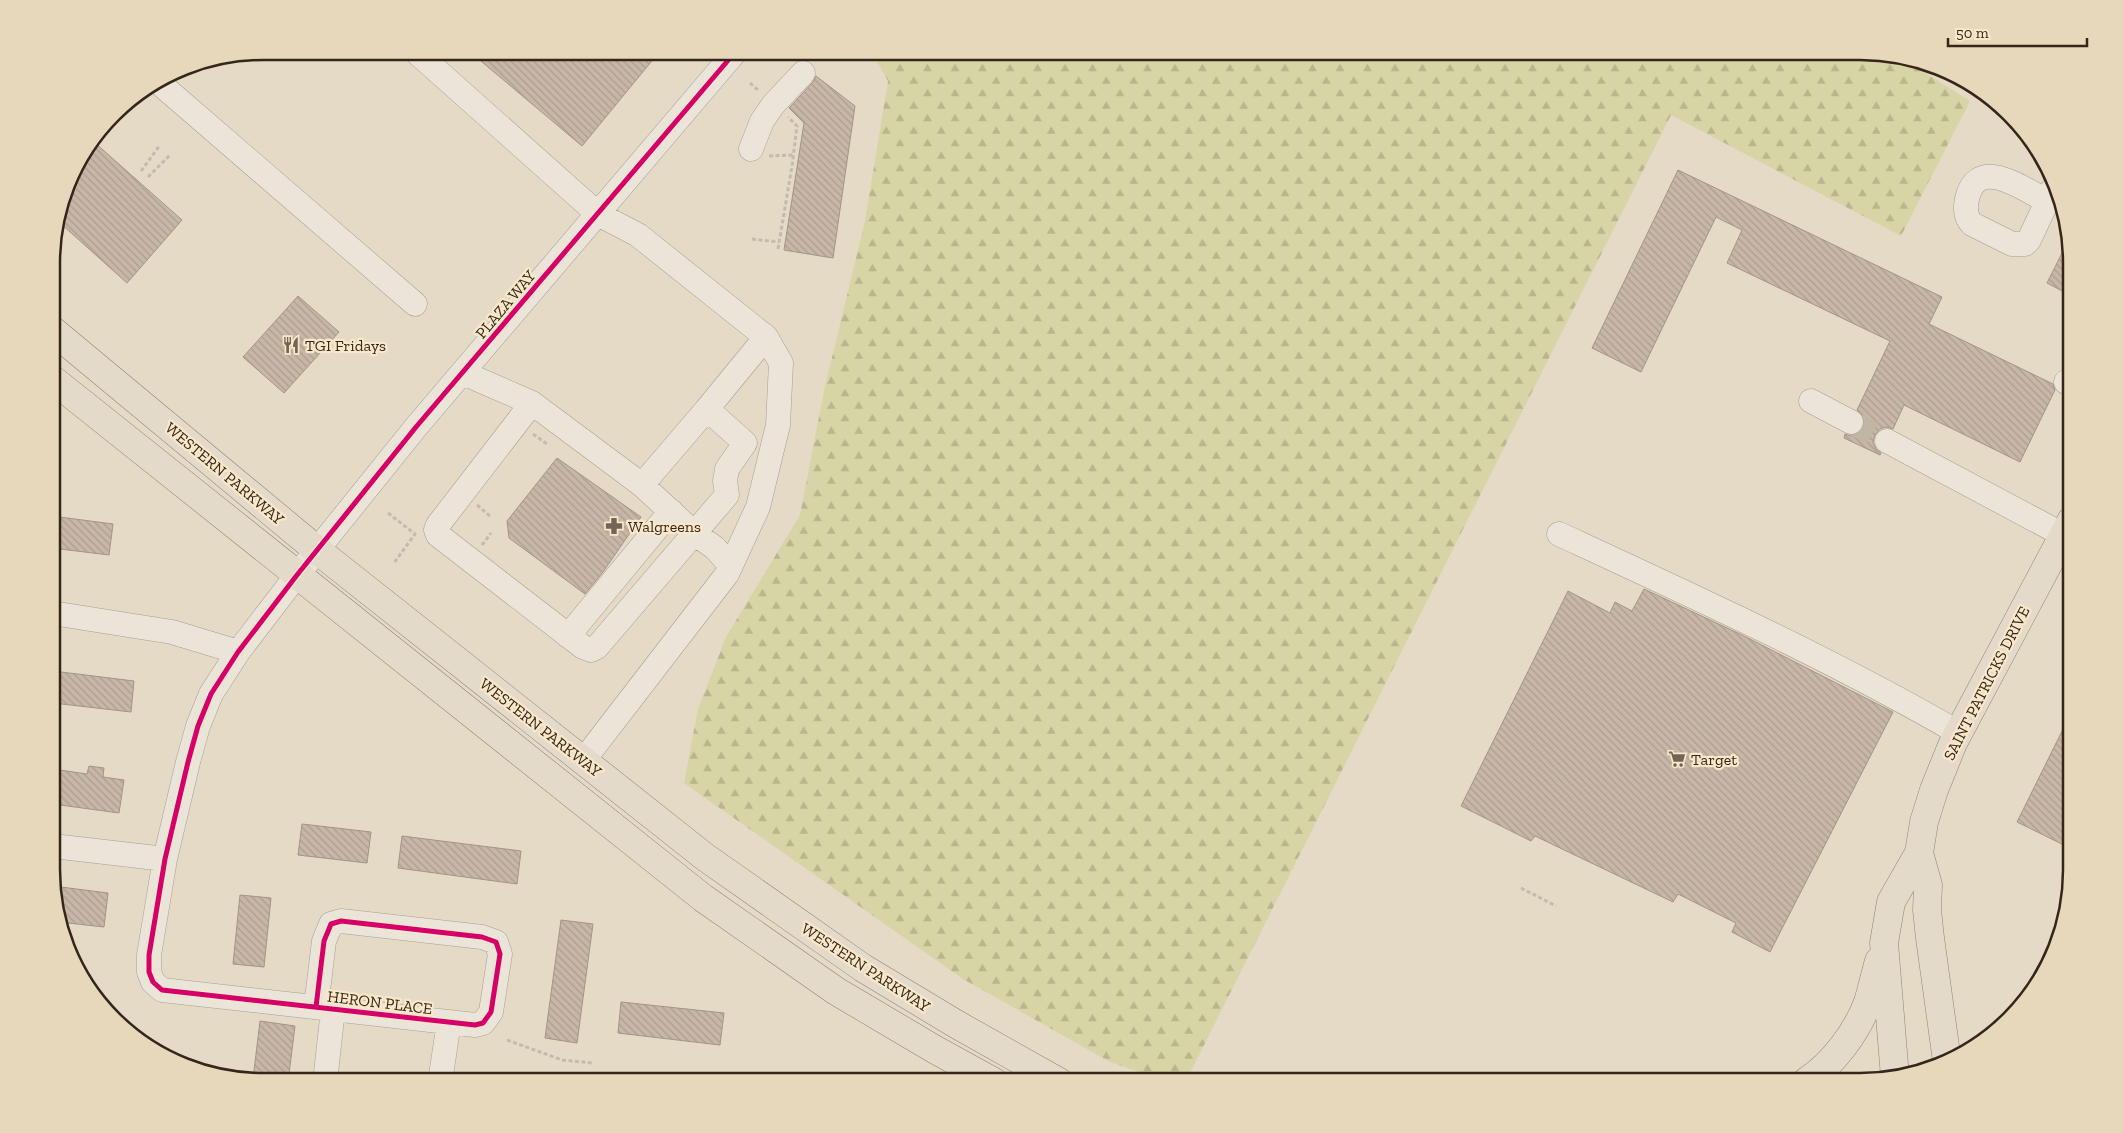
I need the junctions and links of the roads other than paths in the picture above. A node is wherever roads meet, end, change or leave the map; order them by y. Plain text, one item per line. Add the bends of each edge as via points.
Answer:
1 (425, 60) edge
2 (728, 60) edge
3 (803, 73) dead end
4 (163, 86) edge
5 (759, 152) road end
6 (598, 214) junction
7 (414, 304) dead end
8 (60, 337) edge
9 (766, 337) junction
10 (463, 373) junction
11 (60, 385) edge
12 (1811, 401) dead end
13 (532, 403) junction
14 (707, 409) junction
15 (1851, 422) tunnel mouth
16 (1887, 441) tunnel mouth
17 (745, 443) junction
18 (773, 448) junction
19 (642, 485) junction
20 (727, 495) junction
21 (758, 507) junction
22 (671, 511) junction
23 (2063, 529) edge
24 (694, 533) junction
25 (1559, 534) dead end
26 (2063, 541) edge
27 (317, 550) junction
28 (731, 566) junction
29 (296, 575) junction
30 (60, 614) edge
31 (568, 636) junction
32 (238, 652) junction
33 (1959, 734) junction
34 (584, 761) junction
35 (60, 847) edge
36 (1920, 853) junction
37 (165, 859) junction
38 (1884, 943) junction
39 (162, 990) joint
40 (324, 1008) junction
41 (448, 1022) junction
42 (1946, 1054) edge
43 (1894, 1070) edge
44 (325, 1073) edge
45 (441, 1073) edge
46 (977, 1073) edge
47 (1043, 1073) edge
48 (1819, 1073) edge

1 - 6 street
2 - 6 street, PLAZA WAY
3 - 5 street via 762,120
4 - 7 street
6 - 9 street via 638,235
6 - 10 street, PLAZA WAY
8 - 27 main road, WESTERN PARKWAY
9 - 14 street
9 - 18 street via 781,363 778,425
10 - 13 street
10 - 27 street, PLAZA WAY
11 - 29 main road, WESTERN PARKWAY
12 - 15 street
13 - 19 street
13 - 31 street via 436,530 444,541
14 - 17 street
14 - 19 street
16 - 23 street
17 - 18 street
17 - 20 street via 726,469
18 - 21 street
19 - 22 street
20 - 21 street
20 - 24 street
21 - 28 street
22 - 24 street
22 - 31 street
24 - 28 street via 715,548
24 - 31 street via 597,647 588,650
25 - 33 street via 1849,674
26 - 33 main road, SAINT PATRICKS DRIVE
27 - 29 street, PLAZA WAY
27 - 34 main road, WESTERN PARKWAY
28 - 34 street
29 - 32 street, PLAZA WAY
29 - 46 main road, WESTERN PARKWAY via 703,898 836,991
30 - 32 street via 172,632
32 - 37 street, PLAZA WAY via 211,694 198,726
33 - 36 main road, SAINT PATRICKS DRIVE via 1934,790 1924,822
34 - 47 main road, WESTERN PARKWAY via 705,857 814,935 904,993
35 - 37 street
36 - 38 main road, SAINT PATRICKS DRIVE via 1891,902
36 - 42 main road, SAINT PATRICKS DRIVE via 1928,885 1927,910
37 - 39 street, PLAZA WAY via 149,955 153,982
38 - 43 main road, SAINT PATRICKS DRIVE
38 - 48 main road via 1868,1003 1859,1021
39 - 40 street, HERON PLACE
40 - 41 street, HERON PLACE
40 - 41 street, HERON PLACE via 324,941 331,924 341,921 472,936 496,942 500,954 491,1012 483,1023 475,1025
40 - 44 street
41 - 45 street

